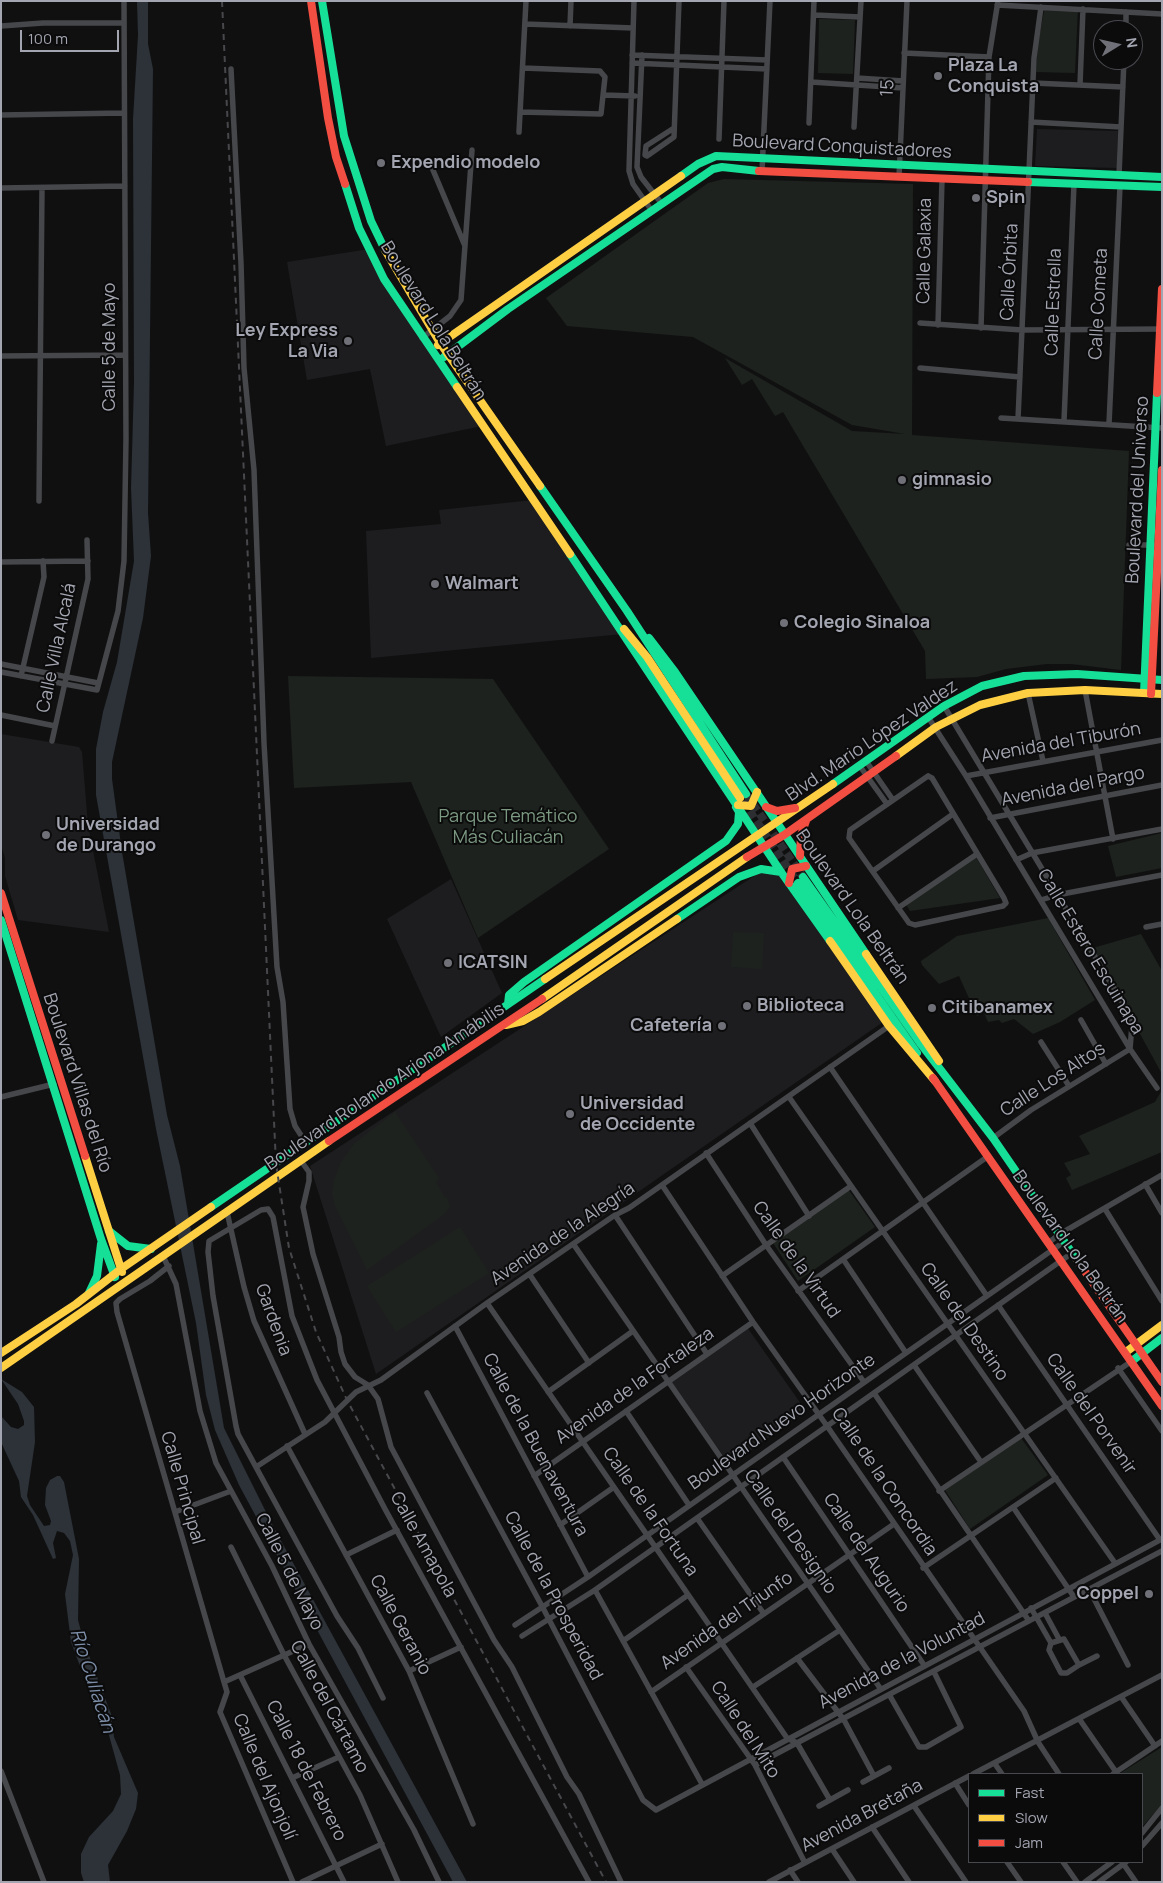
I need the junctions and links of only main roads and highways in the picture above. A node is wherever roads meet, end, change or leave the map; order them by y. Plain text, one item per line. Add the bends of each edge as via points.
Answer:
1 (311, 2) edge
2 (322, 2) edge
3 (1162, 177) edge
4 (1162, 188) edge
5 (1162, 289) edge
6 (1161, 329) edge
7 (440, 344) junction
8 (431, 350) junction
9 (448, 354) junction
10 (439, 361) junction
11 (1159, 427) edge
12 (1162, 470) edge
13 (1157, 545) edge
14 (1159, 588) edge
15 (627, 611) junction
16 (615, 620) junction
17 (1154, 630) edge
18 (1148, 680) junction
19 (1162, 680) edge
20 (1148, 694) junction
21 (1162, 694) edge
22 (756, 792) junction
23 (731, 796) junction
24 (741, 799) junction
25 (802, 806) junction
26 (766, 807) junction
27 (807, 819) junction
28 (778, 823) junction
29 (786, 834) junction
30 (759, 836) junction
31 (765, 845) junction
32 (800, 858) junction
33 (806, 866) junction
34 (781, 872) junction
35 (789, 882) junction
36 (1, 893) edge
37 (1, 920) edge
38 (508, 1004) junction
39 (502, 1026) junction
40 (946, 1074) junction
41 (935, 1081) junction
42 (97, 1226) junction
43 (107, 1226) junction
44 (101, 1239) junction
45 (151, 1249) junction
46 (118, 1272) junction
47 (126, 1281) junction
48 (118, 1286) junction
49 (88, 1295) junction
50 (1162, 1325) edge
51 (1162, 1338) edge
52 (1136, 1344) junction
53 (1126, 1352) junction
54 (1, 1353) edge
55 (1142, 1353) junction
56 (1128, 1362) junction
57 (1, 1368) edge
58 (1162, 1382) edge
59 (1162, 1406) edge

1 - 2 main road
1 - 8 main road, Boulevard Lola Beltrán via 328,118 349,197 375,262
2 - 7 main road, Boulevard Lola Beltrán via 339,112 355,174 381,243
3 - 7 main road, Boulevard Conquistadores via 726,155 707,159
4 - 9 main road, Boulevard Conquistadores via 713,169 508,309
5 - 6 main road, Boulevard del Universo
6 - 11 main road, Boulevard del Universo
7 - 8 main road, Boulevard Conquistadores
7 - 9 main road, Boulevard Lola Beltrán
8 - 10 main road, Boulevard Lola Beltrán
9 - 10 main road, Boulevard Conquistadores
9 - 15 main road, Boulevard Lola Beltrán
10 - 16 main road, Boulevard Lola Beltrán
11 - 13 main road, Boulevard del Universo
12 - 13 main road, Boulevard del Universo
13 - 14 main road, Boulevard del Universo
13 - 17 main road, Boulevard del Universo
14 - 17 main road, Boulevard del Universo
15 - 22 main road, Boulevard Lola Beltrán via 675,672
15 - 24 main road, Boulevard Lola Beltrán
16 - 23 main road, Boulevard Lola Beltrán
16 - 24 main road, Boulevard Lola Beltrán via 647,657
17 - 18 main road, Boulevard del Universo
18 - 19 main road, Blvd. Mario López Valdez
18 - 20 main road, Boulevard del Universo
18 - 25 main road, Blvd. Mario López Valdez via 1077,674 1024,676 982,686 944,706
20 - 21 main road, Blvd. Mario López Valdez
20 - 27 main road, Blvd. Mario López Valdez via 1085,690 1028,693 980,706 936,727
22 - 24 main road via 751,806
22 - 26 main road, Boulevard Lola Beltrán
23 - 24 main road, Boulevard Lola Beltrán
23 - 38 main road via 739,818 736,830 726,841 524,982 509,995
24 - 30 main road, Boulevard Lola Beltrán
25 - 26 main road via 783,811
25 - 28 main road, Blvd. Mario López Valdez
26 - 28 main road, Boulevard Lola Beltrán
27 - 29 main road, Blvd. Mario López Valdez
27 - 32 main road via 800,835
28 - 29 main road, Boulevard Lola Beltrán
28 - 30 main road, Boulevard Rolando Arjona Amábilis
29 - 31 main road, Boulevard Rolando Arjona Amábilis
29 - 32 main road, Boulevard Lola Beltrán
30 - 31 main road, Boulevard Lola Beltrán
30 - 38 main road, Boulevard Rolando Arjona Amábilis
31 - 34 main road, Boulevard Lola Beltrán
31 - 39 main road, Boulevard Rolando Arjona Amábilis
32 - 33 main road, Boulevard Lola Beltrán
33 - 35 main road via 794,867
33 - 40 main road, Boulevard Lola Beltrán via 923,1035
34 - 35 main road, Boulevard Lola Beltrán
34 - 39 main road via 761,869 746,873 539,1012 524,1021
35 - 41 main road, Boulevard Lola Beltrán via 890,1026
36 - 43 main road, Boulevard Villas del Río
37 - 42 main road, Boulevard Villas del Río
38 - 45 main road, Boulevard Rolando Arjona Amábilis
39 - 47 main road, Boulevard Rolando Arjona Amábilis
40 - 41 main road, Boulevard Lola Beltrán via 801,880
40 - 52 main road, Boulevard Lola Beltrán
41 - 53 main road, Boulevard Lola Beltrán
42 - 43 main road
42 - 44 main road, Boulevard Villas del Río
43 - 45 main road via 128,1246
43 - 46 main road, Boulevard Villas del Río
44 - 46 main road, Boulevard Villas del Río
44 - 49 main road via 97,1276
45 - 46 main road, Boulevard Rolando Arjona Amábilis
46 - 47 main road, Boulevard Villas del Río
46 - 48 main road, Boulevard Villas del Río
46 - 49 main road, Boulevard Rolando Arjona Amábilis
47 - 48 main road, Boulevard Rolando Arjona Amábilis
48 - 57 main road, Boulevard Rolando Arjona Amábilis via 74,1320
49 - 54 main road, Boulevard Rolando Arjona Amábilis
50 - 52 main road
51 - 55 main road
52 - 53 main road
52 - 55 main road, Boulevard Lola Beltrán
53 - 56 main road, Boulevard Lola Beltrán
55 - 56 main road
55 - 58 main road, Boulevard Lola Beltrán
56 - 59 main road, Boulevard Lola Beltrán

